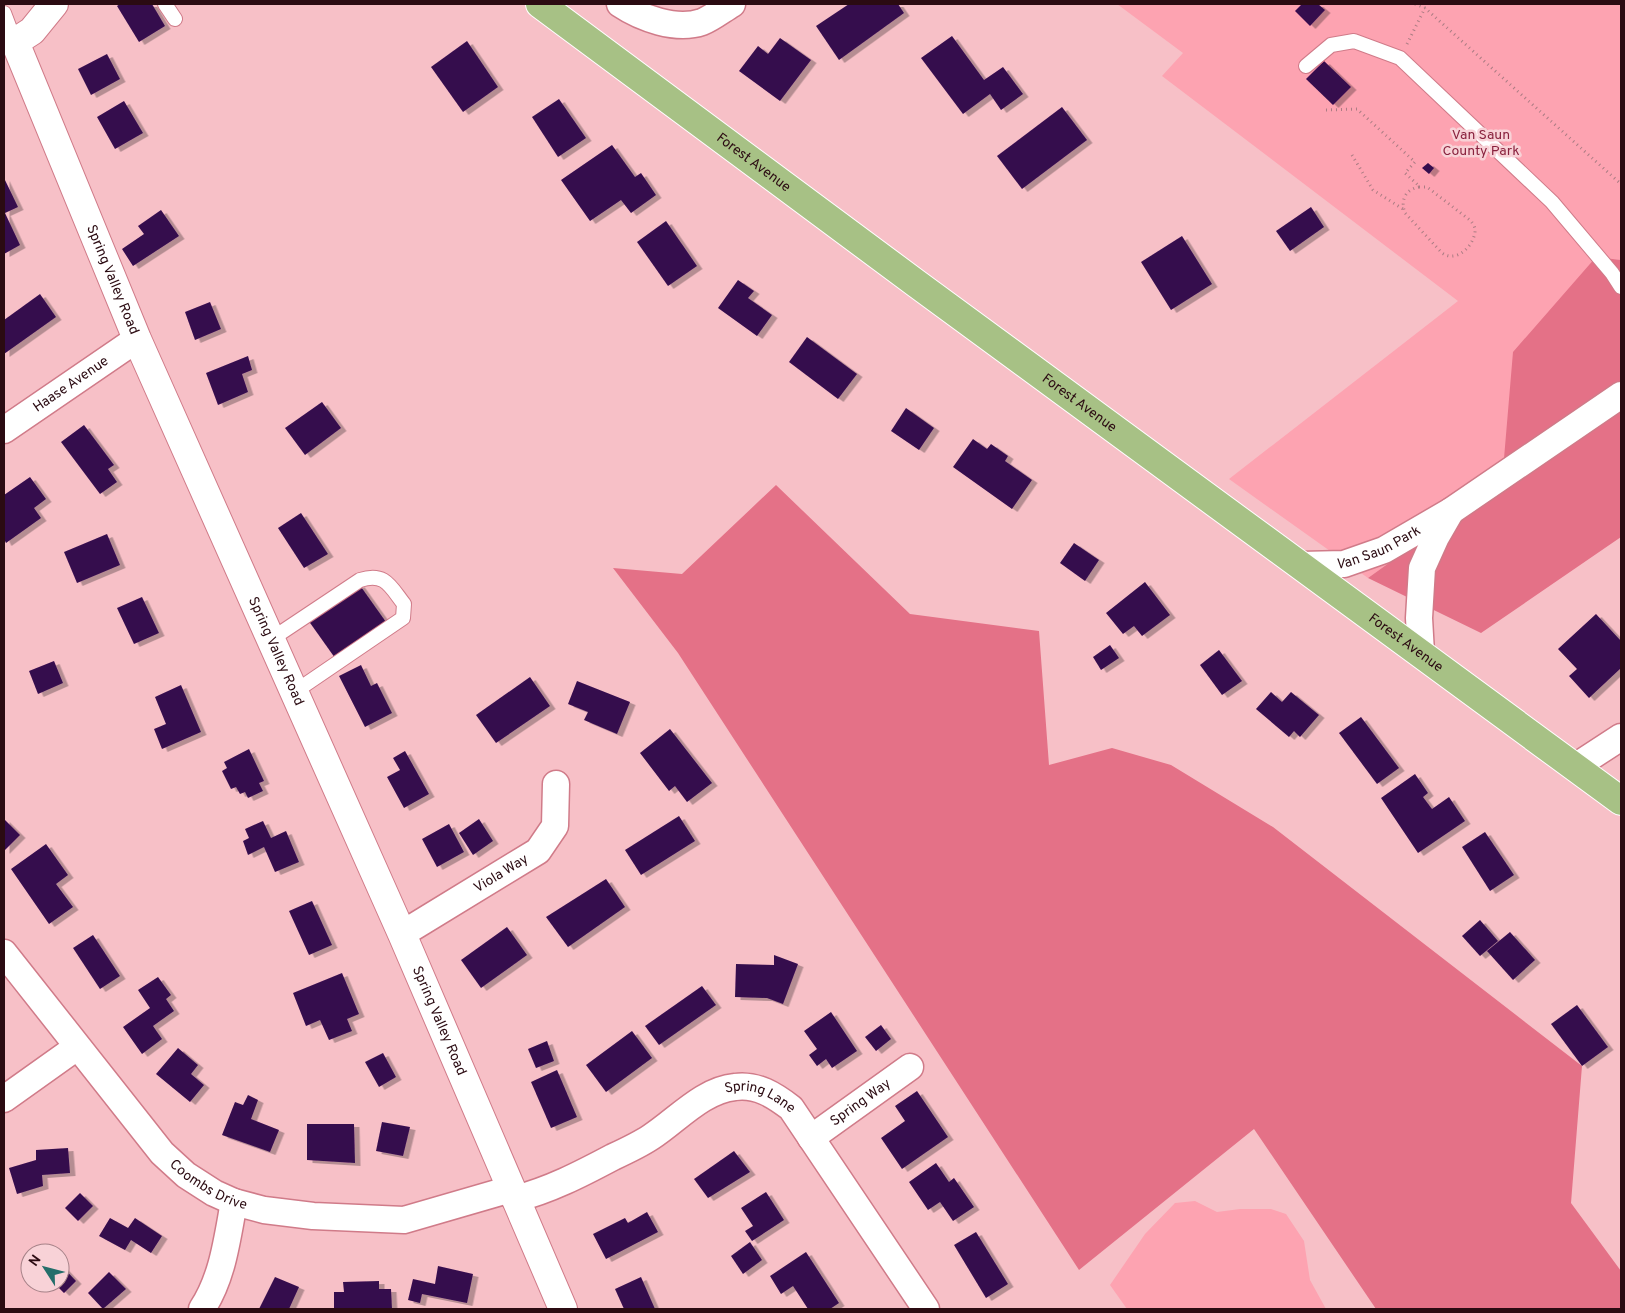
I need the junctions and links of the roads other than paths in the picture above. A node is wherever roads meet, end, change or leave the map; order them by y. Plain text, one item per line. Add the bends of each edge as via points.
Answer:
1 (54, 4) edge
2 (165, 4) edge
3 (540, 4) edge
4 (620, 4) edge
5 (732, 4) edge
6 (4, 13) edge
7 (175, 19) dead end
8 (9, 44) edge
9 (1306, 66) dead end
10 (1621, 287) edge
11 (137, 338) junction
12 (1621, 395) edge
13 (4, 430) edge
14 (1451, 511) junction
15 (1301, 565) junction
16 (270, 640) junction
17 (1421, 653) junction
18 (293, 693) junction
19 (1621, 737) edge
20 (1575, 767) junction
21 (556, 784) dead end
22 (1621, 801) edge
23 (402, 934) junction
24 (4, 953) edge
25 (77, 1047) junction
26 (910, 1067) dead end
27 (4, 1100) edge
28 (811, 1138) junction
29 (513, 1194) junction
30 (234, 1202) junction
31 (202, 1309) edge
32 (563, 1309) edge
33 (926, 1309) edge

1 - 8 street via 32,31
2 - 7 lane
3 - 15 main road, Forest Avenue
4 - 5 street via 652,20 676,24 704,21
6 - 8 lane
8 - 11 street, Spring Valley Road
9 - 10 lane via 1331,45 1354,41 1400,58 1552,202
11 - 13 street, Haase Avenue
11 - 16 street, Spring Valley Road
12 - 14 street, Van Saun Park
14 - 15 street, Van Saun Park via 1384,550 1344,564
14 - 17 street, Van Saun Park via 1422,568
15 - 17 main road, Forest Avenue
16 - 18 street, Spring Valley Road
16 - 18 lane via 368,577 386,581 404,604 403,618
17 - 20 main road, Forest Avenue
18 - 23 street, Spring Valley Road
19 - 20 street
20 - 22 main road, Forest Avenue
21 - 23 street, Viola Way via 555,826 538,851
23 - 29 street, Spring Valley Road
24 - 25 street, Coombs Drive
25 - 27 street
25 - 30 street, Coombs Drive via 162,1154 186,1176
26 - 28 street, Spring Way
28 - 29 street, Spring Lane via 791,1108 774,1095 756,1088 728,1088 704,1098 649,1138 592,1168 543,1191
28 - 33 street, Spring Lane
29 - 30 street, Coombs Drive via 404,1220 313,1216 264,1210
29 - 32 street, Spring Valley Road
30 - 31 street via 222,1265

